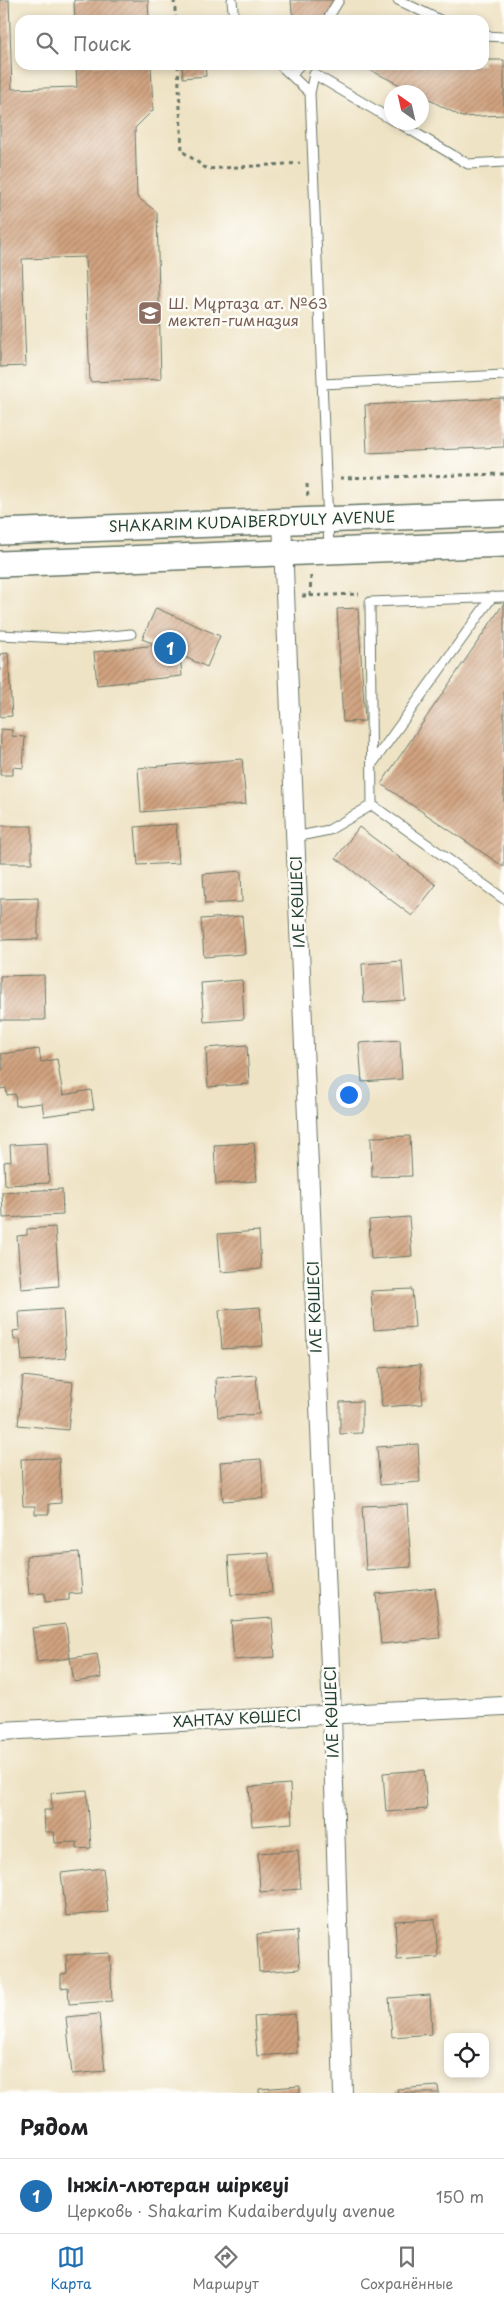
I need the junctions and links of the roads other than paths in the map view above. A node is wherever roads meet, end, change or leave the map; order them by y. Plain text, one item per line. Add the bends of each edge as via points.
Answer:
1 (232, 0) edge
2 (340, 0) edge
3 (398, 0) edge
4 (234, 15) edge
5 (330, 15) edge
6 (430, 15) edge
7 (489, 36) edge
8 (504, 37) edge
9 (285, 70) edge
10 (296, 70) edge
11 (292, 76) junction
12 (310, 93) junction
13 (384, 115) edge
14 (411, 130) edge
15 (504, 162) edge
16 (504, 375) edge
17 (323, 384) junction
18 (504, 513) edge
19 (329, 520) junction
20 (282, 521) junction
21 (0, 532) edge
22 (504, 544) edge
23 (329, 551) junction
24 (284, 553) junction
25 (0, 564) edge
26 (492, 597) junction
27 (504, 597) edge
28 (131, 634) dead end
29 (0, 635) edge
30 (372, 764) junction
31 (372, 805) junction
32 (295, 837) junction
33 (504, 900) edge
34 (504, 1706) edge
35 (332, 1714) junction
36 (0, 1731) edge
37 (343, 2093) edge

1 - 4 lane
2 - 5 lane
3 - 6 lane
7 - 8 lane
9 - 11 lane
10 - 11 lane
11 - 12 lane
12 - 13 lane via 314,74
12 - 17 lane
14 - 15 lane via 468,164
16 - 17 lane
17 - 19 lane
18 - 19 main road, SHAKARIM KUDAIBERDYULY AVENUE
19 - 20 main road, SHAKARIM KUDAIBERDYULY AVENUE
19 - 23 lane
20 - 21 main road, SHAKARIM KUDAIBERDYULY AVENUE
20 - 24 street, ІЛЕ КӨШЕСІ
22 - 23 main road
23 - 24 main road
24 - 25 main road
24 - 32 street, ІЛЕ КӨШЕСІ
26 - 27 lane
26 - 30 lane
26 - 30 lane via 370,602
28 - 29 lane via 82,639
30 - 31 lane
31 - 32 lane via 329,830
31 - 33 lane
32 - 35 street, ІЛЕ КӨШЕСІ
34 - 35 street, ХАНТАУ КӨШЕСІ
35 - 36 street, ХАНТАУ КӨШЕСІ
35 - 37 street, ІЛЕ КӨШЕСІ

